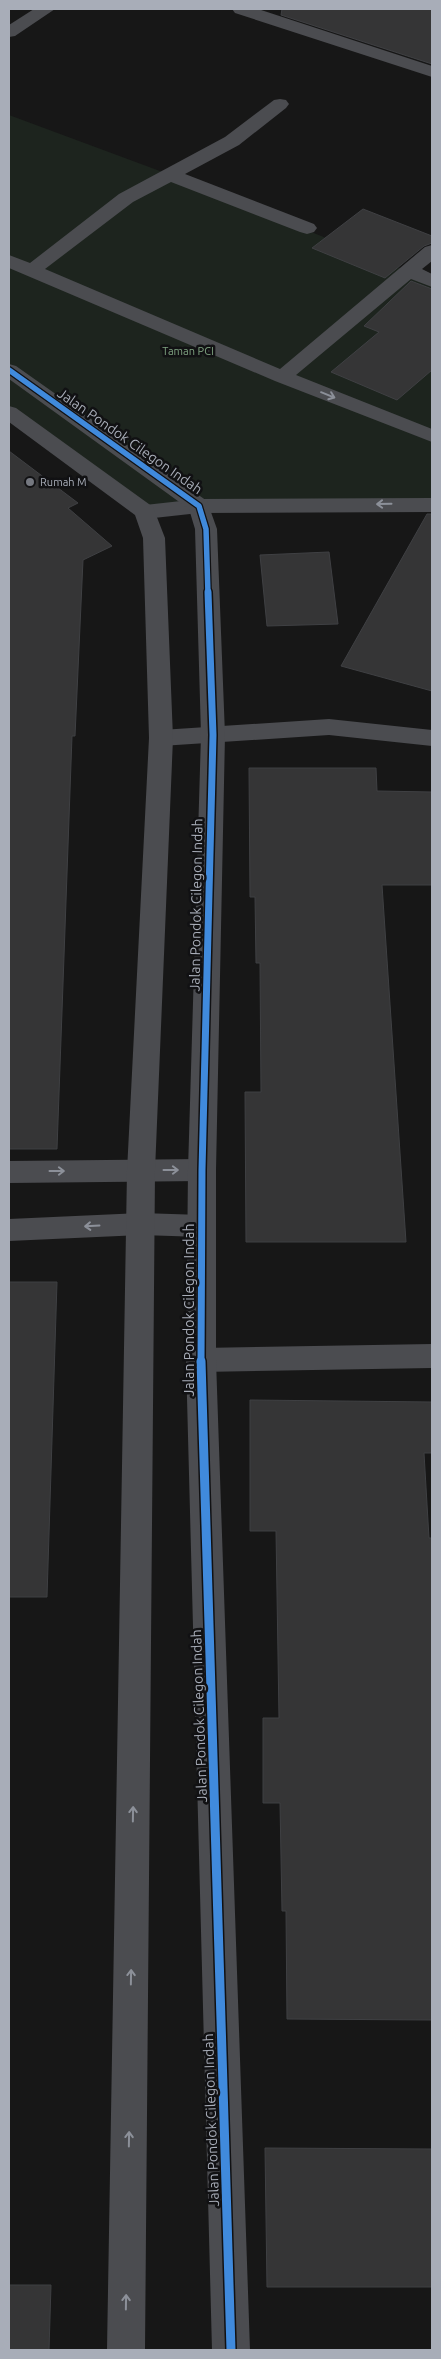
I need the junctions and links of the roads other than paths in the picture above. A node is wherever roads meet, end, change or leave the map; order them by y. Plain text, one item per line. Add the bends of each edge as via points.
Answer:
1 (241, 9) edge
2 (35, 11) edge
3 (9, 32) edge
4 (432, 72) edge
5 (280, 104) dead end
6 (168, 174) junction
7 (307, 228) dead end
8 (432, 251) edge
9 (9, 261) edge
10 (30, 271) junction
11 (408, 271) junction
12 (432, 280) edge
13 (9, 370) edge
14 (282, 377) junction
15 (9, 412) edge
16 (432, 436) edge
17 (432, 505) edge
18 (200, 506) junction
19 (145, 512) junction
20 (213, 735) junction
21 (161, 738) junction
22 (432, 738) edge
23 (202, 1170) junction
24 (141, 1171) junction
25 (9, 1172) edge
26 (141, 1224) junction
27 (202, 1226) junction
28 (9, 1230) edge
29 (432, 1356) edge
30 (201, 1360) junction
31 (126, 2350) edge
32 (231, 2350) edge

1 - 4 street
2 - 3 street
5 - 6 street via 232,141
6 - 7 street
6 - 10 street via 126,198
8 - 11 street
9 - 10 street
10 - 14 street
11 - 12 street
11 - 14 street
13 - 18 street, Jalan Pondok Cilegon Indah
14 -> 16 street
15 - 19 street
17 -> 18 street, Jalan Pondok Cilegon Indah
18 - 19 street, Jalan Pondok Cilegon Indah
18 - 20 street, Jalan Pondok Cilegon Indah via 206,529
19 - 21 street via 154,538
20 - 21 street
20 - 22 street via 329,727
20 - 23 street, Jalan Pondok Cilegon Indah
21 - 24 street
24 -> 23 street
23 - 27 street, Jalan Pondok Cilegon Indah
25 -> 24 street
24 - 26 street
26 - 27 street
26 -> 28 street
31 -> 26 street
27 - 30 street, Jalan Pondok Cilegon Indah
29 - 30 street
30 - 32 street, Jalan Pondok Cilegon Indah

